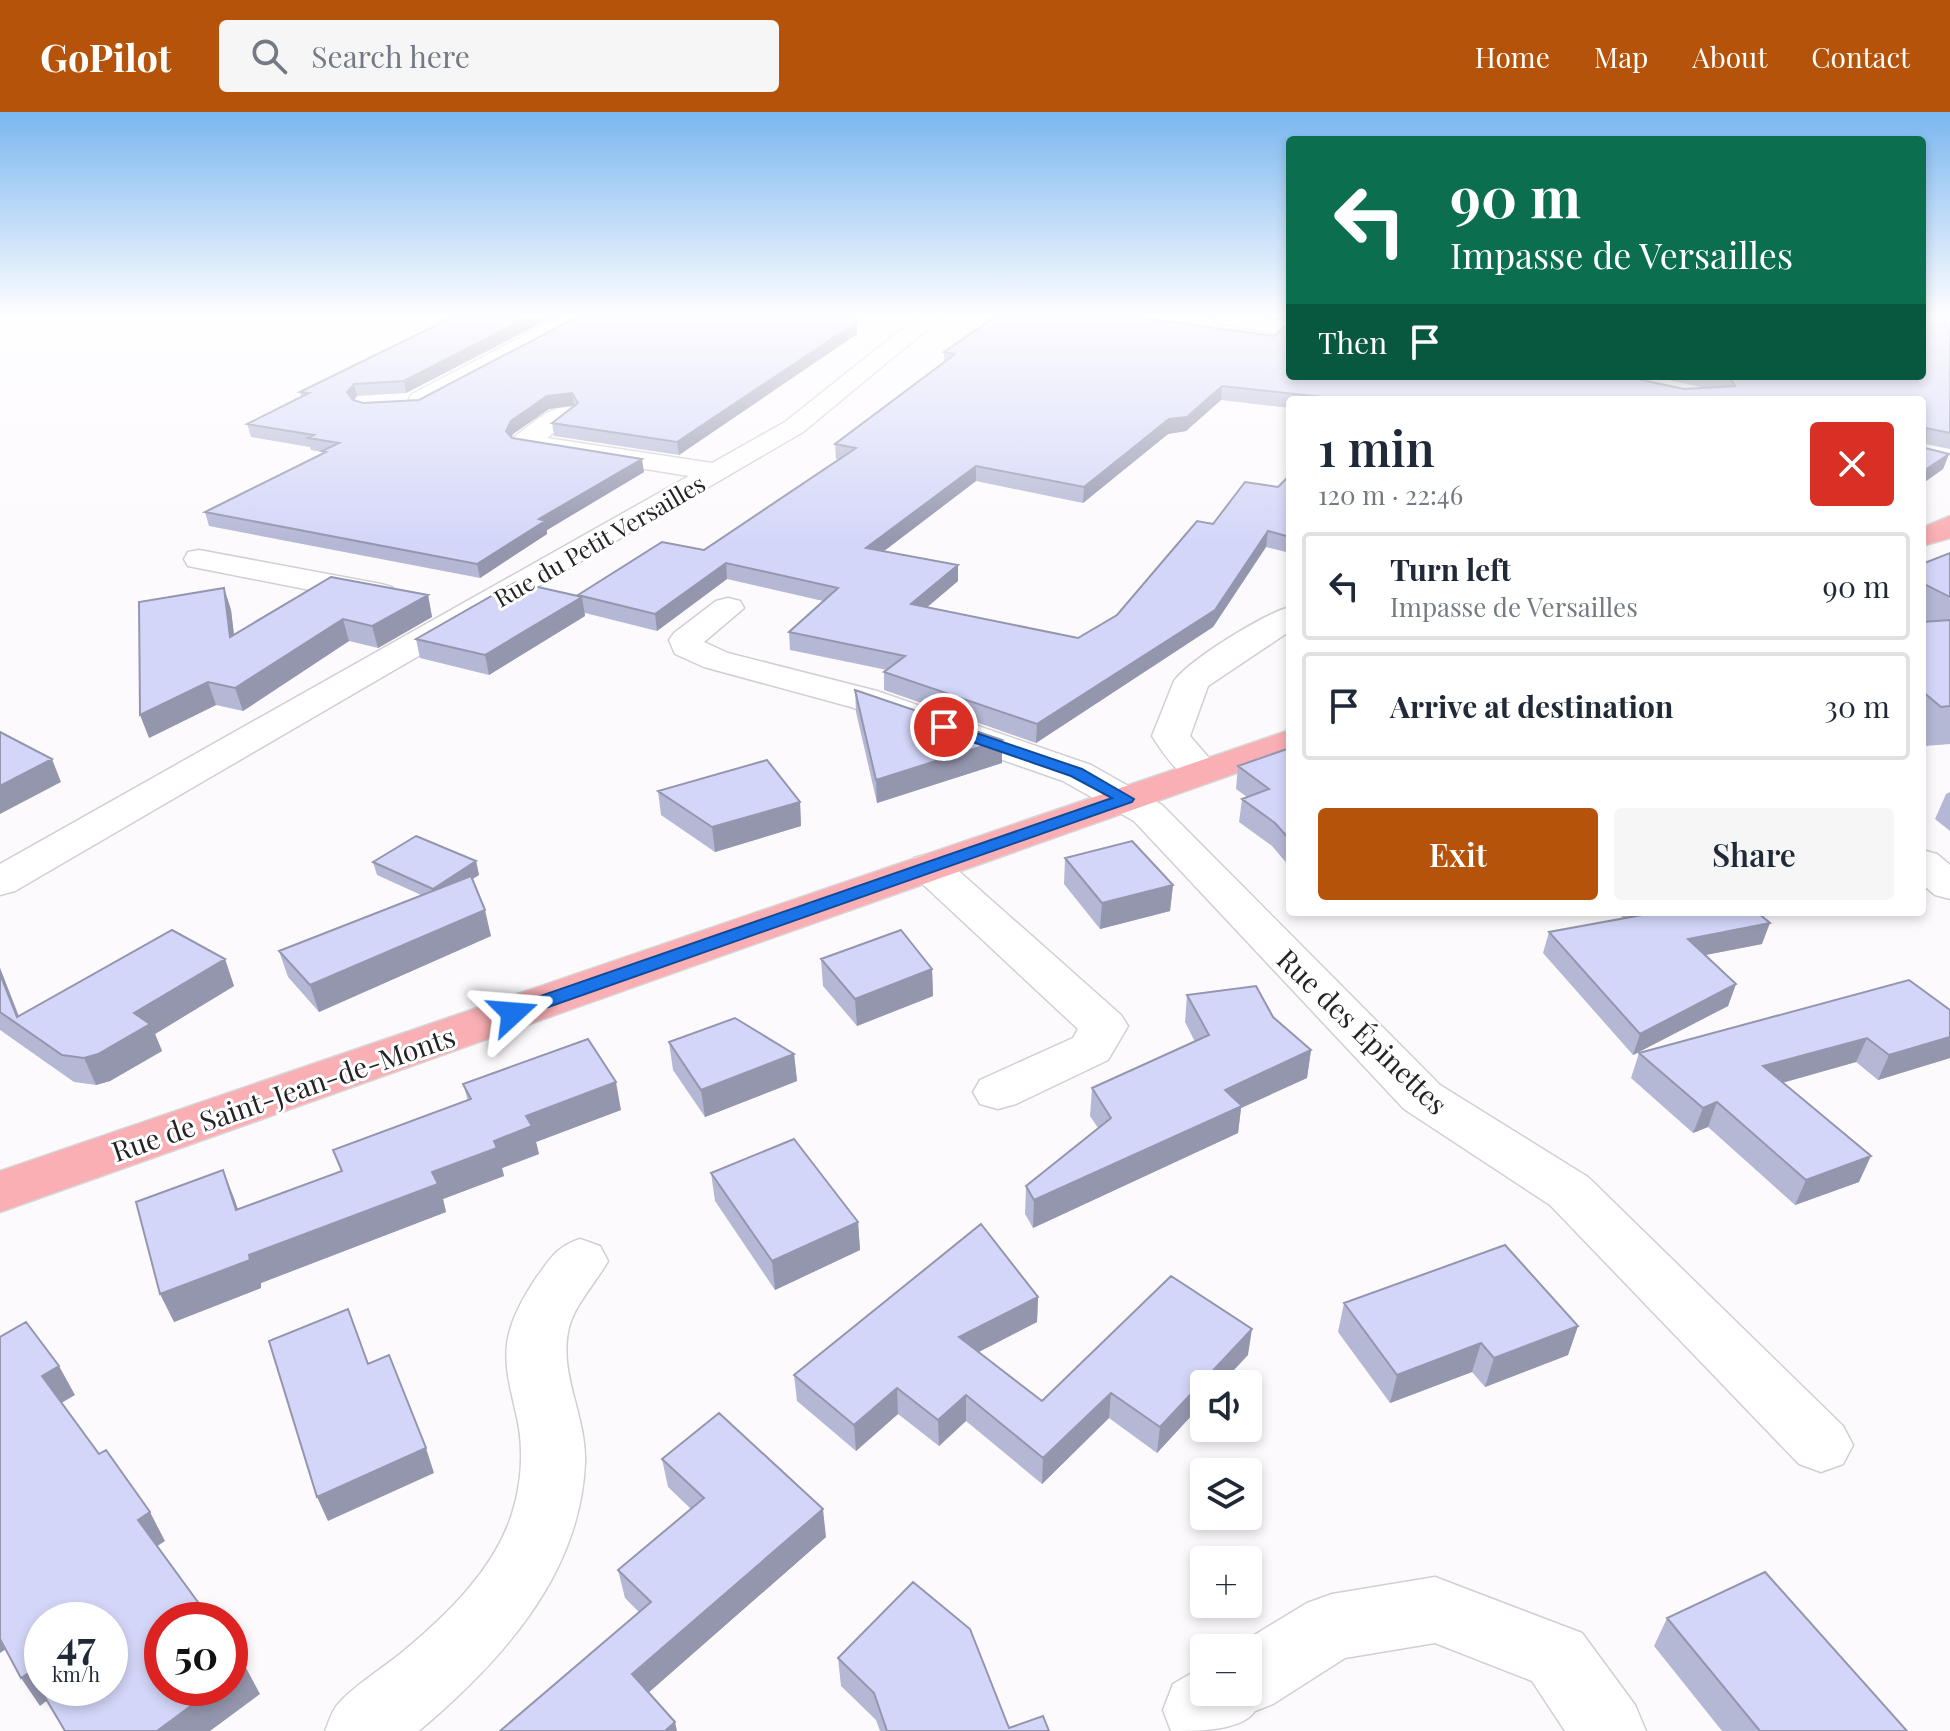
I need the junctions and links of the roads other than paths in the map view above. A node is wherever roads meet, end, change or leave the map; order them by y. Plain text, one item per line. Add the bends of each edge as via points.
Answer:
1 (435, 392) edge
2 (838, 392) edge
3 (397, 404) edge
4 (565, 413) edge
5 (718, 472) junction
6 (199, 559) dead end
7 (728, 608) dead end
8 (471, 612) junction
9 (1286, 619) edge
10 (1286, 742) edge
11 (1202, 772) junction
12 (1126, 799) junction
13 (1926, 866) edge
14 (929, 867) junction
15 (0, 882) edge
16 (1950, 886) edge
17 (998, 1092) dead end
18 (0, 1192) edge
19 (580, 1261) dead end
20 (1821, 1445) dead end
21 (1262, 1671) edge
22 (362, 1731) edge
23 (1609, 1731) edge

1 - 3 street via 412,404
2 - 5 street, Rue du Petit Versailles via 794,427
4 - 5 street via 524,442
5 - 8 street, Rue du Petit Versailles
6 - 8 street
7 - 12 street, Rue des Épinettes via 686,640 687,647 716,660 864,699 1077,773
8 - 15 street, Rue du Petit Versailles
9 - 11 street via 1192,681 1171,736
10 - 11 main road, Rue de Saint-Jean-de-Monts
11 - 12 main road, Rue de Saint-Jean-de-Monts
12 - 14 main road, Rue de Saint-Jean-de-Monts
12 - 20 street, Rue des Épinettes via 1148,813 1422,1097 1569,1191
13 - 16 street
14 - 17 street via 1104,1026 1091,1049
14 - 18 main road, Rue de Saint-Jean-de-Monts
19 - 22 street via 541,1323 536,1357 553,1461 544,1521 520,1573 482,1628
21 - 23 street via 1332,1627 1435,1610 1557,1657

